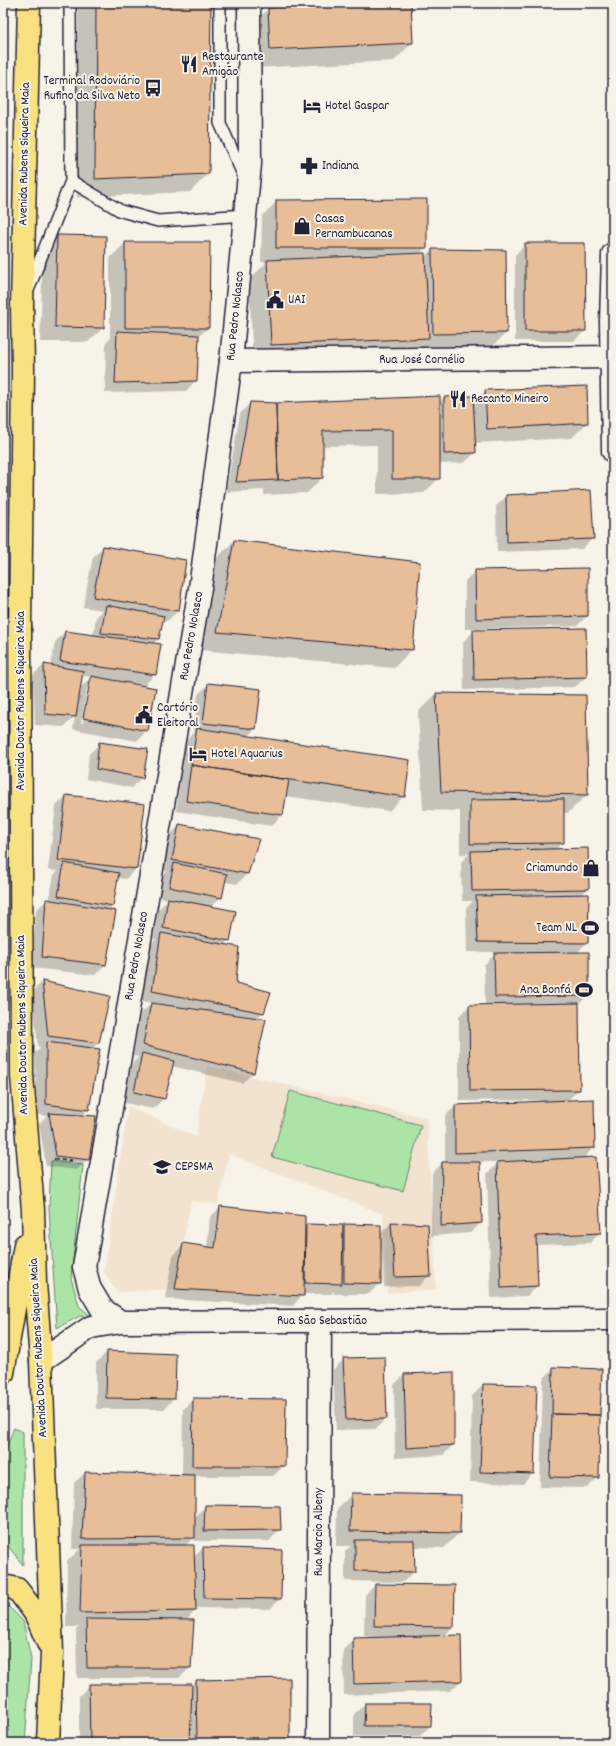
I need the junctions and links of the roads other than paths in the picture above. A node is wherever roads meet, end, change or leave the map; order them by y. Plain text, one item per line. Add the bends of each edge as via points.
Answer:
1 (29, 3) edge
2 (70, 3) edge
3 (220, 3) edge
4 (249, 3) edge
5 (71, 181) junction
6 (249, 186) junction
7 (246, 215) junction
8 (613, 254) edge
9 (22, 306) junction
10 (612, 357) edge
11 (231, 361) junction
12 (613, 452) edge
13 (12, 628) edge
14 (33, 1210) junction
15 (613, 1319) edge
16 (320, 1321) junction
17 (121, 1322) junction
18 (41, 1361) junction
19 (3, 1373) edge
20 (3, 1586) edge
21 (52, 1654) junction
22 (48, 1743) edge
23 (318, 1743) edge

1 - 9 main road, Avenida Rubens Siqueira Maia
2 - 5 lane
3 - 6 lane via 220,123
4 - 6 street, Rua Pedro Nolasco
5 - 7 lane via 121,211 158,221
5 - 9 lane
6 - 7 street, Rua Pedro Nolasco
7 - 11 street, Rua Pedro Nolasco
8 - 10 street
9 - 13 main road, Avenida Doutor Rubens Siqueira Maia via 23,370
10 - 11 street, Rua José Cornélio
10 - 12 street
11 - 17 street, Rua Pedro Nolasco via 200,588 84,1267 90,1289 102,1309
13 - 14 main road, Avenida Doutor Rubens Siqueira Maia via 22,1076
14 - 18 main road, Avenida Doutor Rubens Siqueira Maia
14 - 19 main road
15 - 16 street, Rua São Sebastião
16 - 17 street, Rua São Sebastião
16 - 23 street, Rua Marcio Albeny
17 - 18 street, Rua São Sebastião via 91,1327
18 - 21 main road, Avenida Doutor Rubens Siqueira Maia
20 - 21 main road via 16,1588 30,1607
21 - 22 main road, Avenida Doutor Rubens Siqueira Maia

